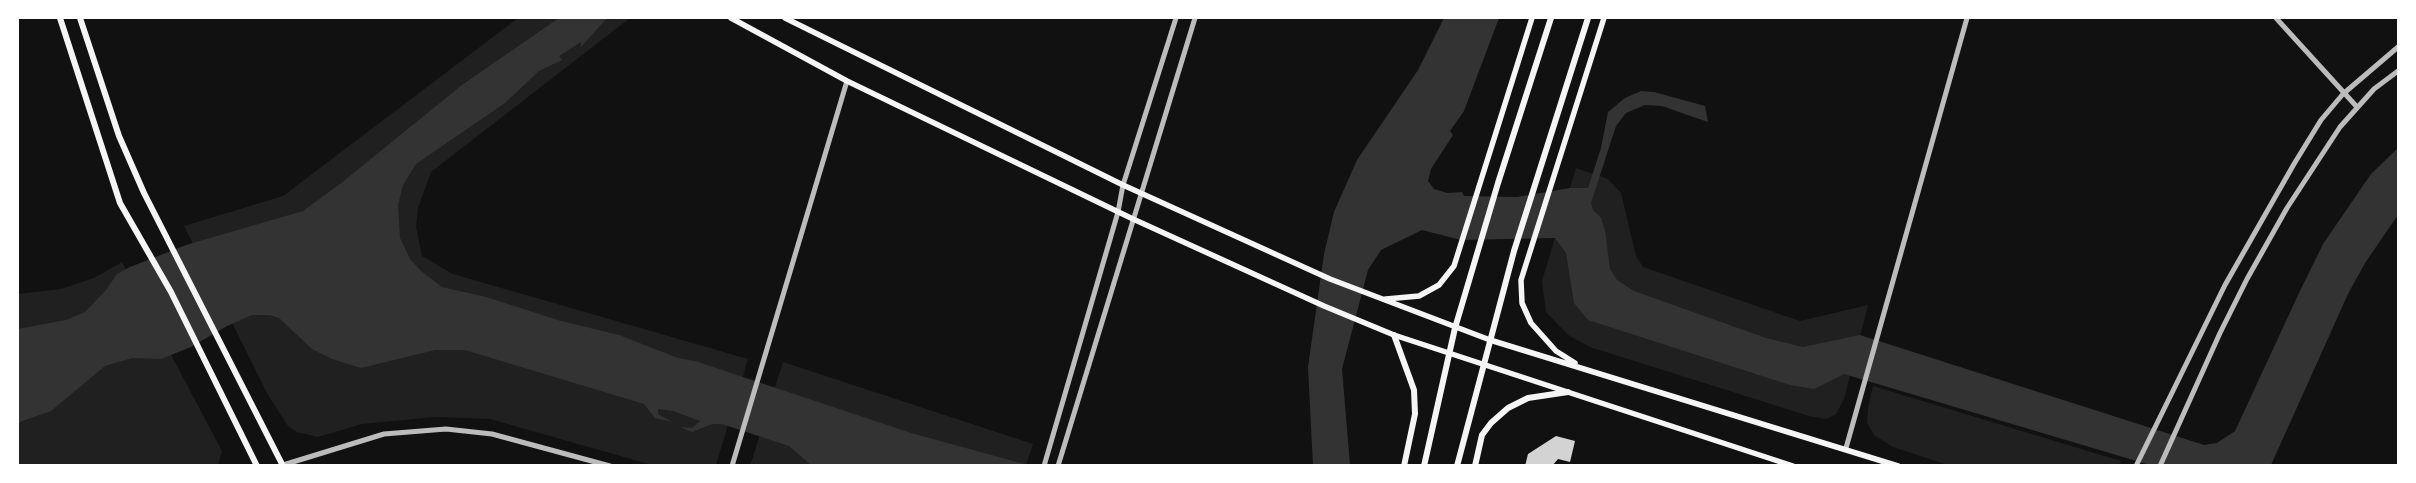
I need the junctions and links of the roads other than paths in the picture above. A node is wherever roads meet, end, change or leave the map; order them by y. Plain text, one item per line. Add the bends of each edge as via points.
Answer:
1 (60, 18) edge
2 (80, 18) edge
3 (731, 18) edge
4 (785, 18) edge
5 (1176, 18) edge
6 (1195, 18) edge
7 (1532, 18) edge
8 (1551, 18) edge
9 (1588, 18) edge
10 (1604, 18) edge
11 (1967, 18) edge
12 (2276, 18) edge
13 (2398, 47) edge
14 (2398, 71) edge
15 (847, 80) junction
16 (2343, 94) junction
17 (2357, 107) junction
18 (1123, 185) junction
19 (1140, 192) junction
20 (1118, 212) junction
21 (1133, 219) junction
22 (1383, 300) junction
23 (1455, 328) junction
24 (1394, 335) junction
25 (1490, 340) junction
26 (1449, 354) junction
27 (1483, 364) junction
28 (1583, 368) junction
29 (1568, 392) junction
30 (1846, 448) junction
31 (283, 465) edge
32 (1044, 465) edge
33 (257, 466) edge
34 (610, 466) edge
35 (732, 466) edge
36 (1058, 466) edge
37 (1404, 466) edge
38 (1424, 466) edge
39 (1457, 466) edge
40 (1475, 466) edge
41 (1793, 466) edge
42 (1898, 466) edge
43 (2136, 466) edge
44 (2160, 466) edge

1 - 33 main road via 120,203 171,292
2 - 31 main road via 119,136 144,193
3 - 15 main road
4 - 18 main road
5 - 18 street
6 - 19 street
7 - 22 main road via 1454,266 1439,285 1419,296
8 - 23 main road
9 - 25 main road via 1534,183
10 - 28 main road via 1521,280 1522,303 1531,323 1556,351
11 - 30 street
12 - 16 street
13 - 16 street
14 - 17 street
15 - 20 main road
15 - 35 street
16 - 17 street
16 - 43 street via 2294,164 2230,277
17 - 44 street via 2320,155 2247,279
18 - 19 main road
18 - 20 street
19 - 21 street
19 - 22 main road
20 - 21 main road
20 - 32 street
21 - 24 main road
21 - 36 street
22 - 23 main road
23 - 25 main road
23 - 26 main road
24 - 26 main road
24 - 37 main road via 1414,390 1415,414
25 - 27 main road
25 - 28 main road
26 - 27 main road
26 - 38 main road
27 - 29 main road
27 - 39 main road
28 - 30 main road
29 - 40 main road via 1528,398 1508,408 1482,435
29 - 41 main road
30 - 42 main road
31 - 34 street via 384,434 446,429 492,434

